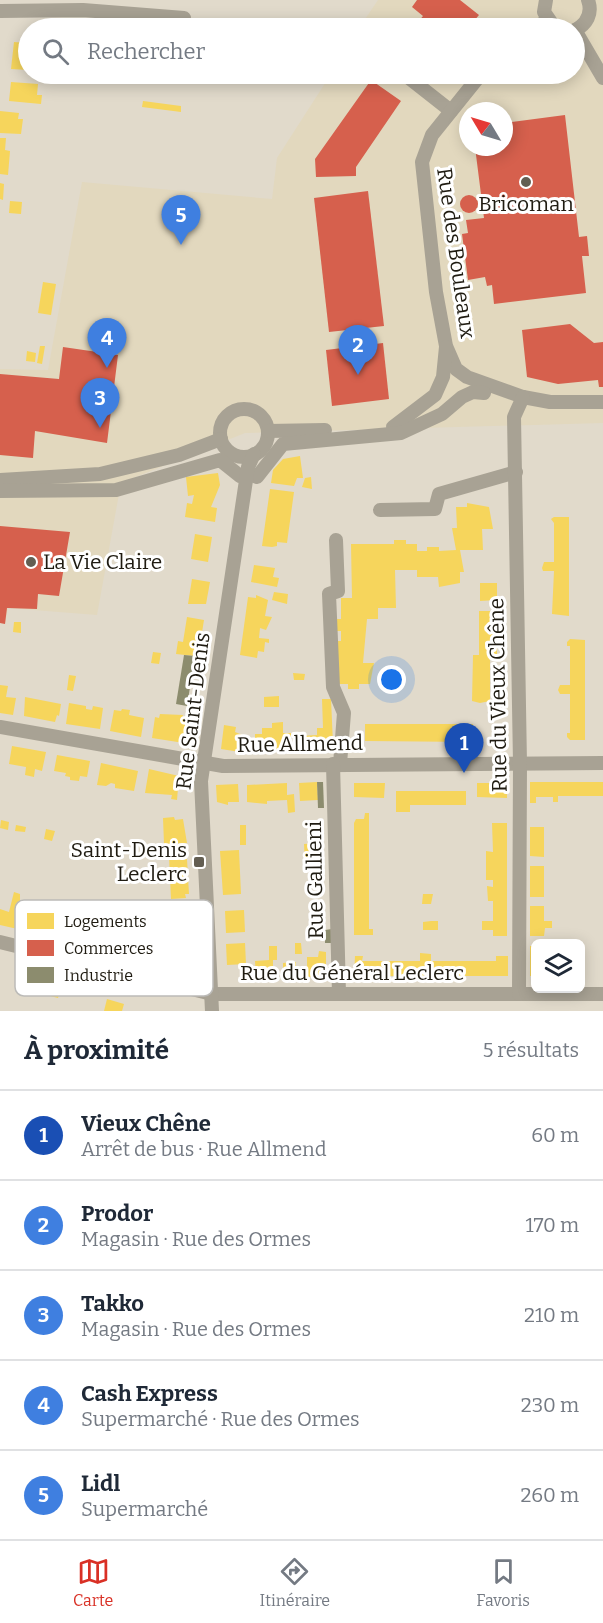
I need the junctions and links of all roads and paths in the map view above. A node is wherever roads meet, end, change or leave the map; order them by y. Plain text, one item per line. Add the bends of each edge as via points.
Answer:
1 (546, 0) edge
2 (588, 0) edge
3 (0, 10) edge
4 (184, 18) dead end
5 (547, 18) edge
6 (585, 22) edge
7 (585, 48) edge
8 (603, 78) edge
9 (417, 84) edge
10 (473, 84) edge
11 (451, 111) junction
12 (446, 346) junction
13 (467, 377) junction
14 (441, 382) junction
15 (484, 393) dead end
16 (523, 397) junction
17 (603, 402) edge
18 (393, 427) junction
19 (268, 431) junction
20 (221, 439) junction
21 (254, 454) junction
22 (516, 472) junction
23 (247, 473) junction
24 (0, 480) edge
25 (0, 491) edge
26 (380, 510) dead end
27 (336, 540) dead end
28 (0, 727) edge
29 (202, 763) junction
30 (520, 763) junction
31 (603, 763) edge
32 (336, 764) junction
33 (208, 900) edge
34 (0, 942) edge
35 (15, 946) edge
36 (213, 994) edge
37 (339, 994) junction
38 (519, 994) junction
39 (603, 994) edge

1 - 5 street
2 - 6 street via 590,13
3 - 4 street via 83,10
7 - 8 street
9 - 11 street
10 - 11 street, Rue des Bouleaux
11 - 12 street, Rue des Bouleaux via 432,135 422,162
12 - 13 street, Rue des Bouleaux via 456,369
12 - 14 street
13 - 14 street
13 - 16 street
13 - 18 street via 435,411 415,424
14 - 18 street via 435,395
15 - 23 street via 462,397 442,414 401,434 288,442 278,448 257,477
16 - 17 street via 550,402
16 - 22 street, Rue du Vieux Chêne via 514,417
18 - 19 street
19 - 20 street via 262,416 240,409 223,420
19 - 21 street via 265,445
20 - 21 street via 224,447 238,456
20 - 24 street via 179,455 100,474
21 - 23 street, Rue Saint-Denis
22 - 26 street via 439,494 435,509
22 - 30 street, Rue du Vieux Chêne
23 - 25 street via 240,476 219,460 116,489
23 - 29 street, Rue Saint-Denis
27 - 32 street, Rue Gallieni via 338,591 329,594 333,687 344,713
28 - 29 street, Rue Allmend
29 - 32 street, Rue Allmend
29 - 33 street, Rue Saint-Denis
30 - 31 street, Rue Allmend
30 - 32 street, Rue Allmend
30 - 38 street, Rue du Vieux Chêne
32 - 37 street, Rue Gallieni
34 - 35 street, Rue du Général Leclerc
36 - 37 street, Rue du Général Leclerc
37 - 38 street, Rue du Général Leclerc
38 - 39 street, Rue du Général Leclerc

